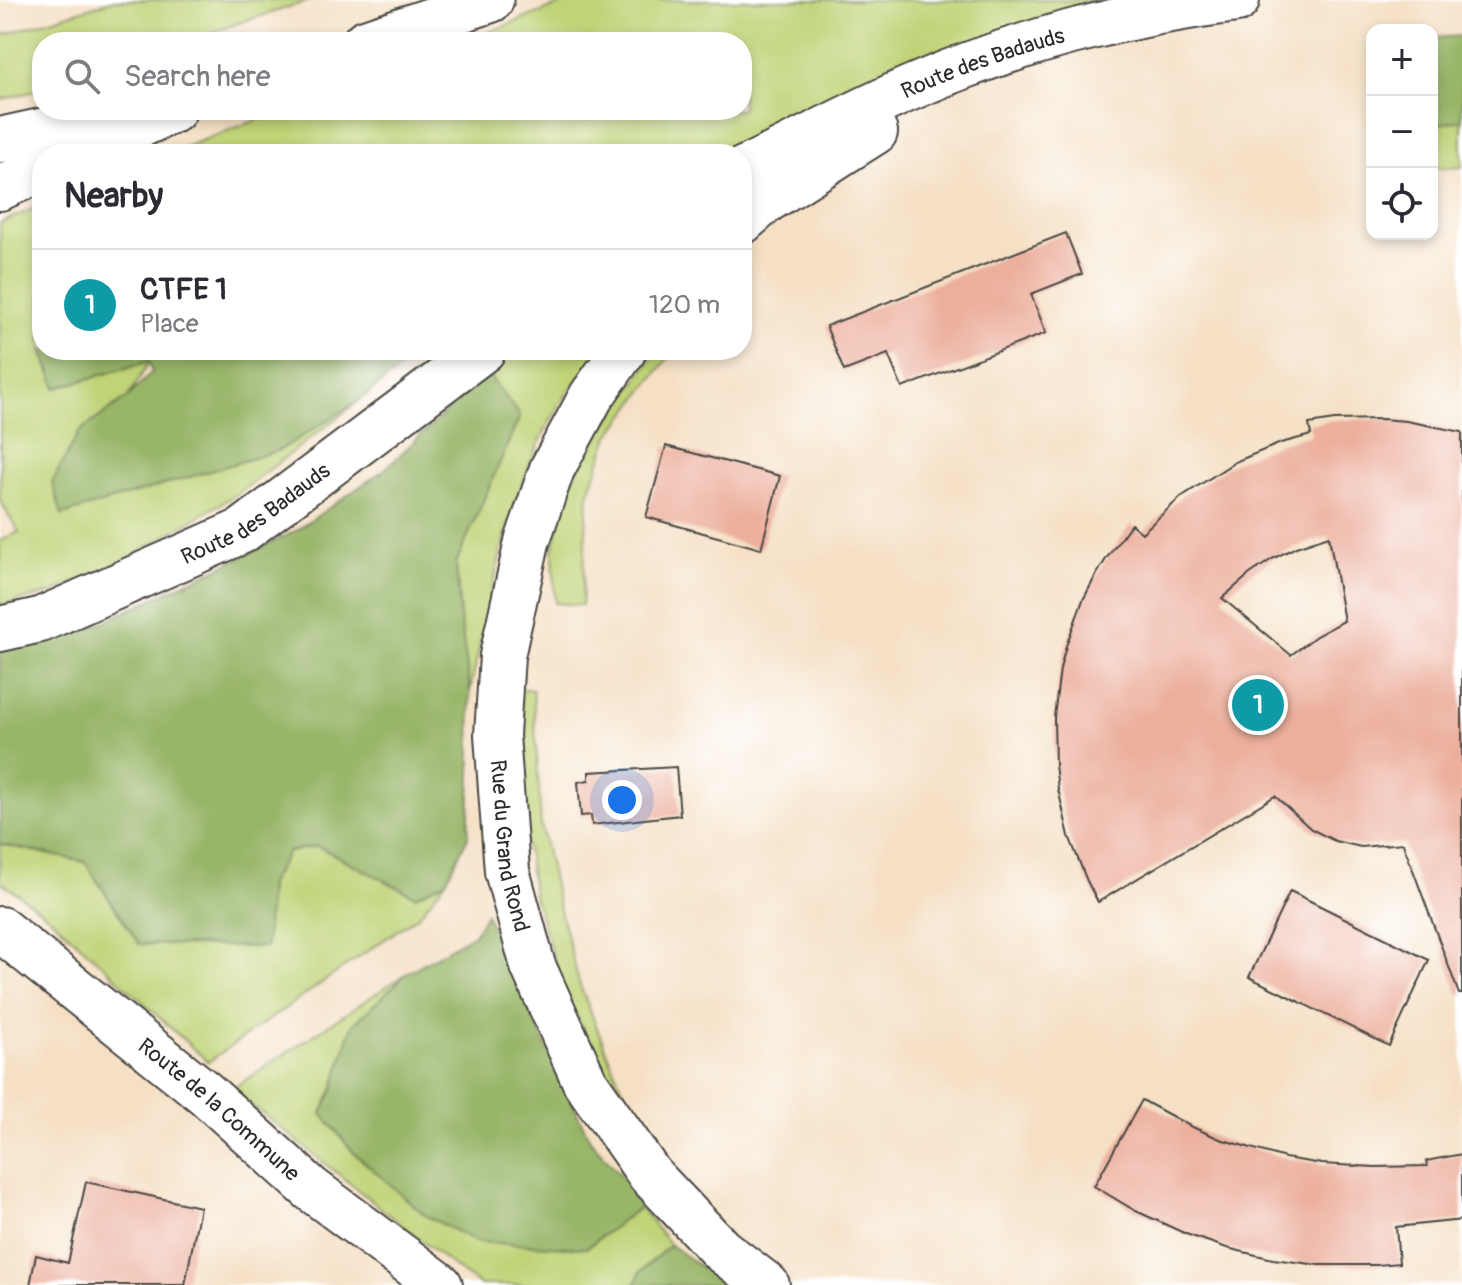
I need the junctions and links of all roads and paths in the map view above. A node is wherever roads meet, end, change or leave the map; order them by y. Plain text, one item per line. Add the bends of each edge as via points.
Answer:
1 (491, 0) edge
2 (1237, 0) edge
3 (395, 32) edge
4 (973, 64) junction
5 (91, 120) edge
6 (152, 120) edge
7 (0, 140) edge
8 (98, 144) edge
9 (752, 165) edge
10 (32, 174) edge
11 (0, 188) edge
12 (752, 213) edge
13 (470, 360) edge
14 (617, 360) edge
15 (0, 629) edge
16 (0, 929) edge
17 (440, 1285) edge
18 (767, 1285) edge

1 - 3 main road
2 - 4 main road, Route des Badauds via 1179,7 1062,34
4 - 9 main road, Route des Badauds via 913,87
4 - 12 main road
5 - 7 main road
6 - 8 main road
10 - 11 main road
13 - 15 main road, Route des Badauds via 242,531 40,620
14 - 18 main road, Rue du Grand Rond via 552,469 527,542 502,656 497,735 507,871 533,966 585,1082 650,1175 721,1250
16 - 17 main road, Route de la Commune via 205,1093 311,1189

